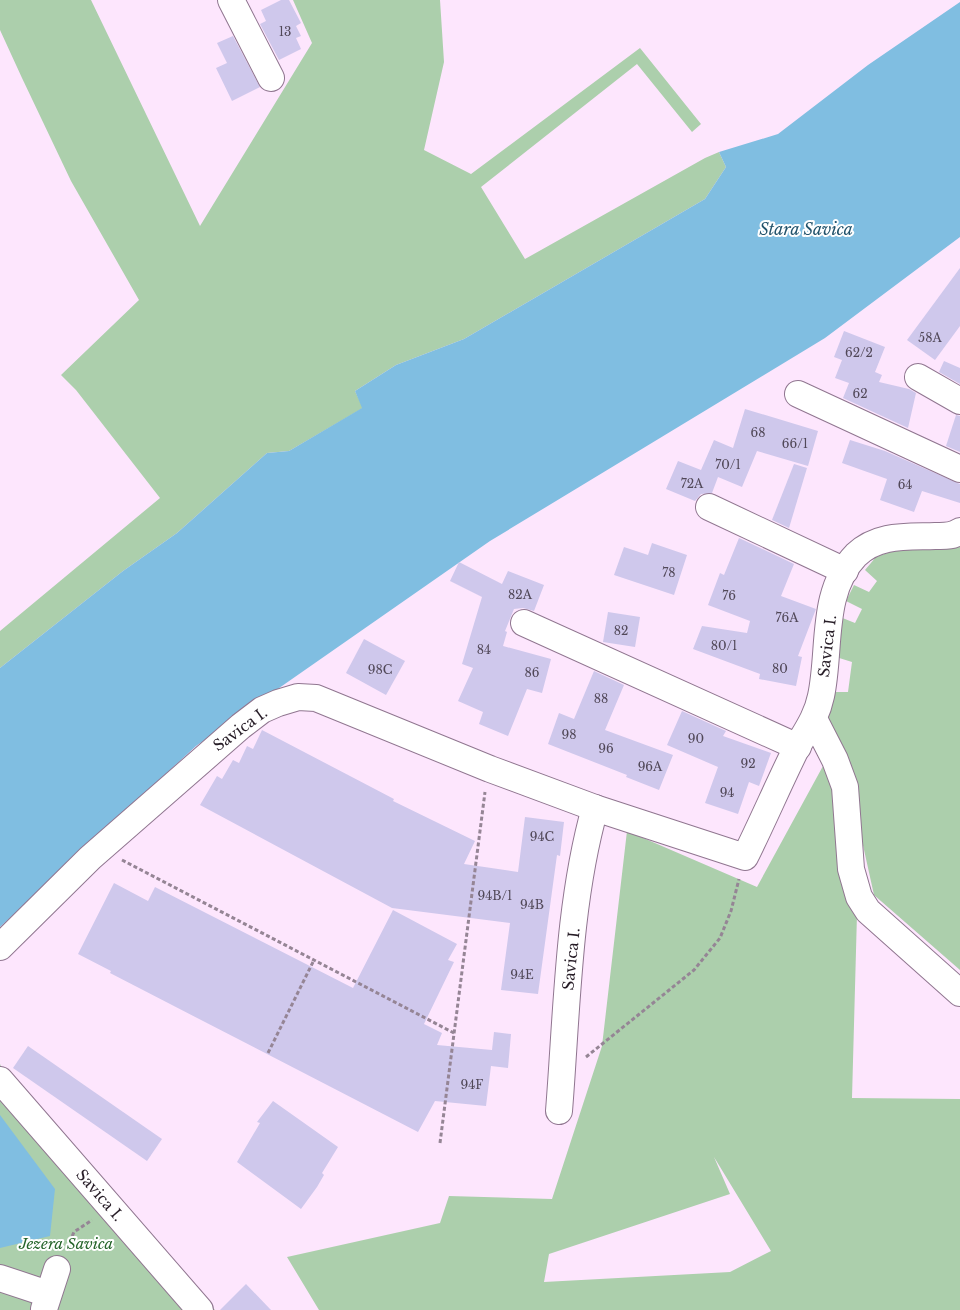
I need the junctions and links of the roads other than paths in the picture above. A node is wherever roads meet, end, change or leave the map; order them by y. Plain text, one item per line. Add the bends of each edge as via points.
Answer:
1 (231, 0) edge
2 (271, 78) dead end
3 (918, 377) dead end
4 (798, 394) dead end
5 (960, 401) edge
6 (960, 469) edge
7 (709, 508) dead end
8 (960, 531) edge
9 (845, 571) junction
10 (524, 623) dead end
11 (814, 720) junction
12 (798, 747) junction
13 (595, 808) junction
14 (0, 947) edge
15 (960, 993) edge
16 (0, 1080) edge
17 (559, 1111) dead end
18 (57, 1269) road end
19 (0, 1278) edge
20 (46, 1302) edge
21 (200, 1310) edge

1 - 2 street
3 - 5 street
4 - 6 street
7 - 9 street
8 - 9 street, Savica I. via 948,536 892,537 874,542 856,556
9 - 11 street, Savica I. via 826,634 823,682
10 - 12 street
11 - 12 street, Savica I.
11 - 15 street via 845,787 851,869 859,897 868,911
12 - 13 street, Savica I. via 746,857
13 - 14 street, Savica I. via 316,698 298,698 262,710 241,726 106,844
13 - 17 street, Savica I. via 585,843 570,961
16 - 21 street, Savica I.
18 - 20 street
19 - 20 street

